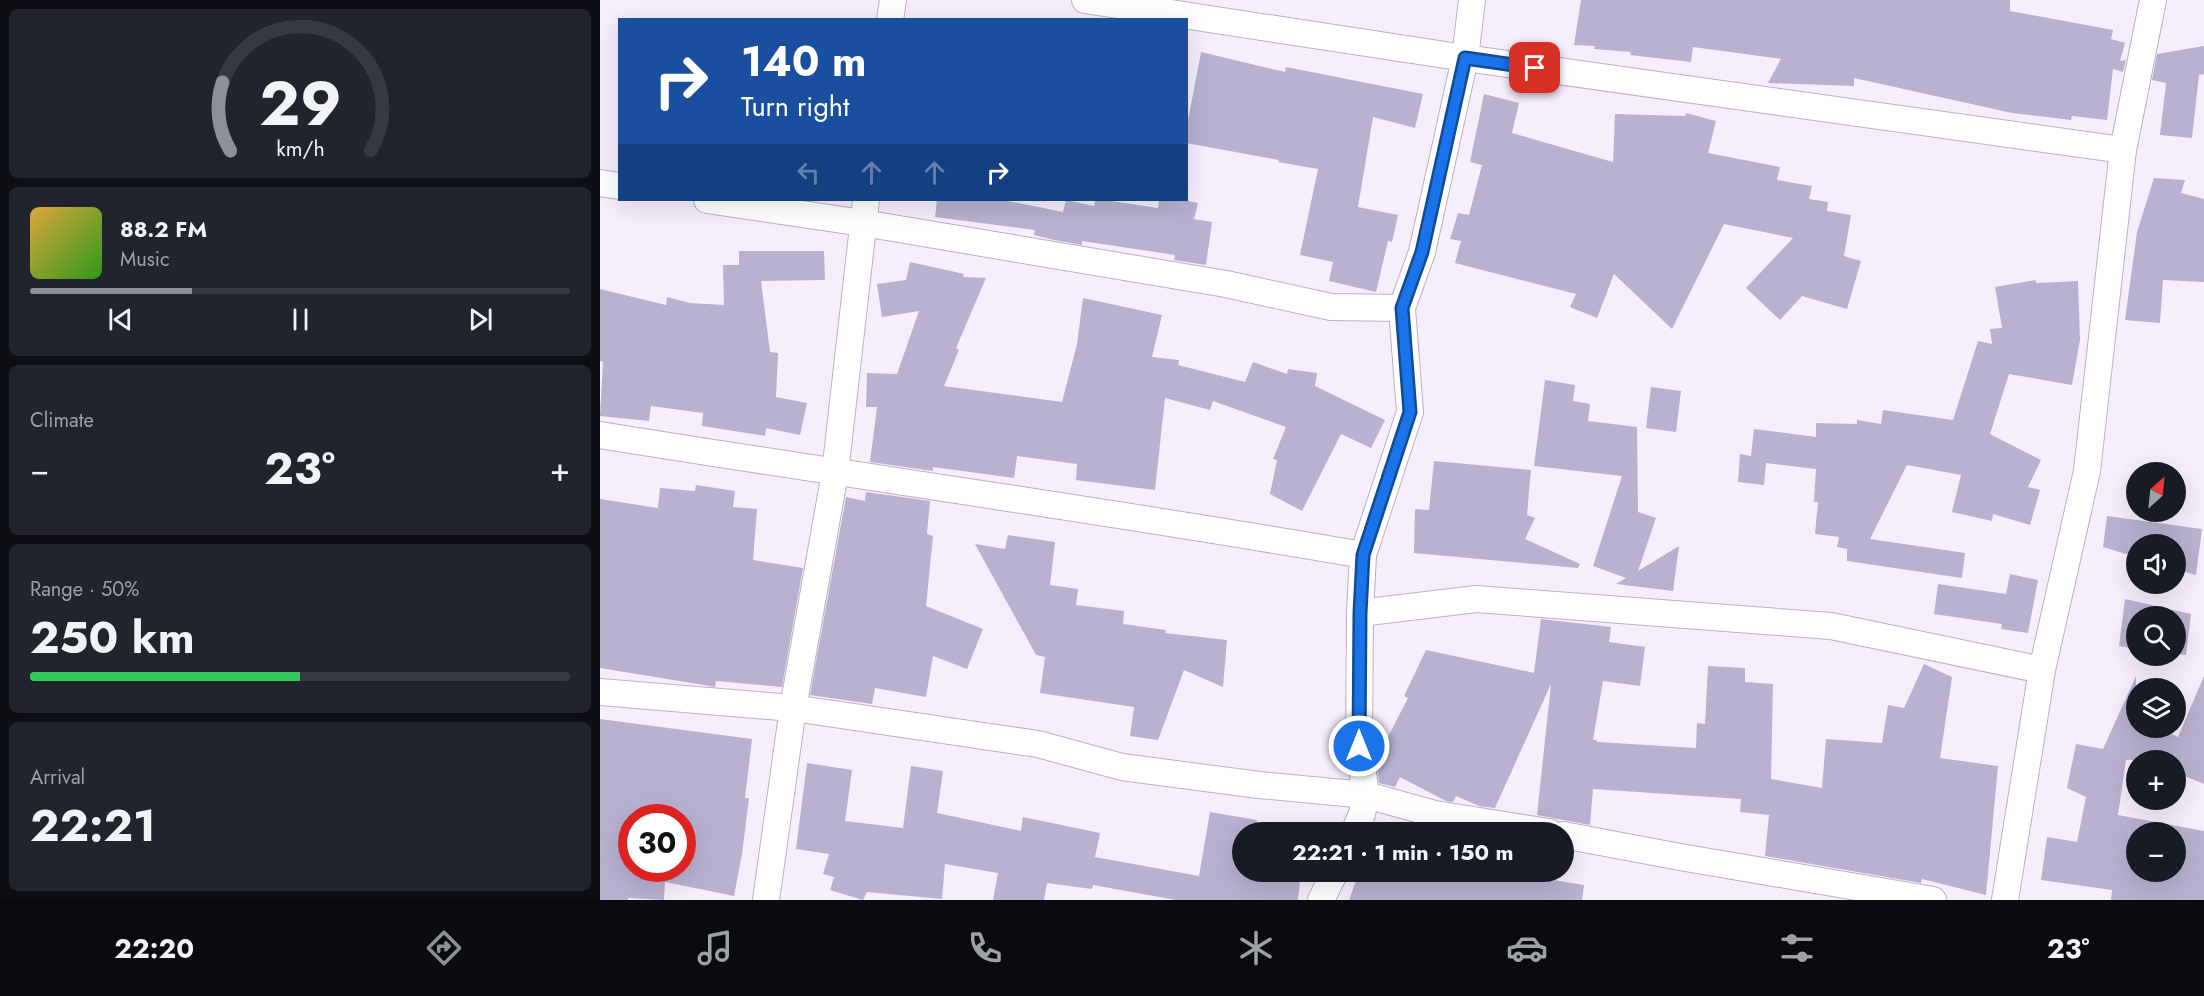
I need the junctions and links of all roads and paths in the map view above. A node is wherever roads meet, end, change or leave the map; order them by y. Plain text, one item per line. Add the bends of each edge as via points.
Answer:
1 (892, 0) edge
2 (1085, 0) edge
3 (1472, 0) edge
4 (2153, 0) edge
5 (890, 18) edge
6 (1465, 58) junction
7 (2123, 150) junction
8 (600, 183) edge
9 (618, 186) edge
10 (721, 201) edge
11 (865, 211) edge
12 (1402, 308) junction
13 (600, 435) edge
14 (835, 473) junction
15 (1363, 555) junction
16 (1360, 613) junction
17 (2042, 670) junction
18 (600, 692) edge
19 (792, 708) junction
20 (1366, 795) junction
21 (1358, 822) edge
22 (1489, 822) edge
23 (1574, 837) edge
24 (1330, 882) edge
25 (766, 900) edge
26 (1321, 900) edge
27 (1933, 900) edge
28 (2005, 900) edge

1 - 5 street
2 - 6 street
3 - 6 street
4 - 7 street
6 - 7 street
6 - 12 street via 1422,252
7 - 17 street via 2087,471
8 - 9 street
10 - 11 street
11 - 12 street via 1331,307
11 - 14 street
12 - 15 street via 1410,412
13 - 14 street
14 - 15 street
14 - 19 street
15 - 16 street
16 - 17 street via 1476,599 1831,626
16 - 20 street via 1359,746
17 - 28 street
18 - 19 street
19 - 20 street via 1038,744 1122,767
19 - 25 street
20 - 21 street
20 - 22 street
23 - 27 street
24 - 26 street

